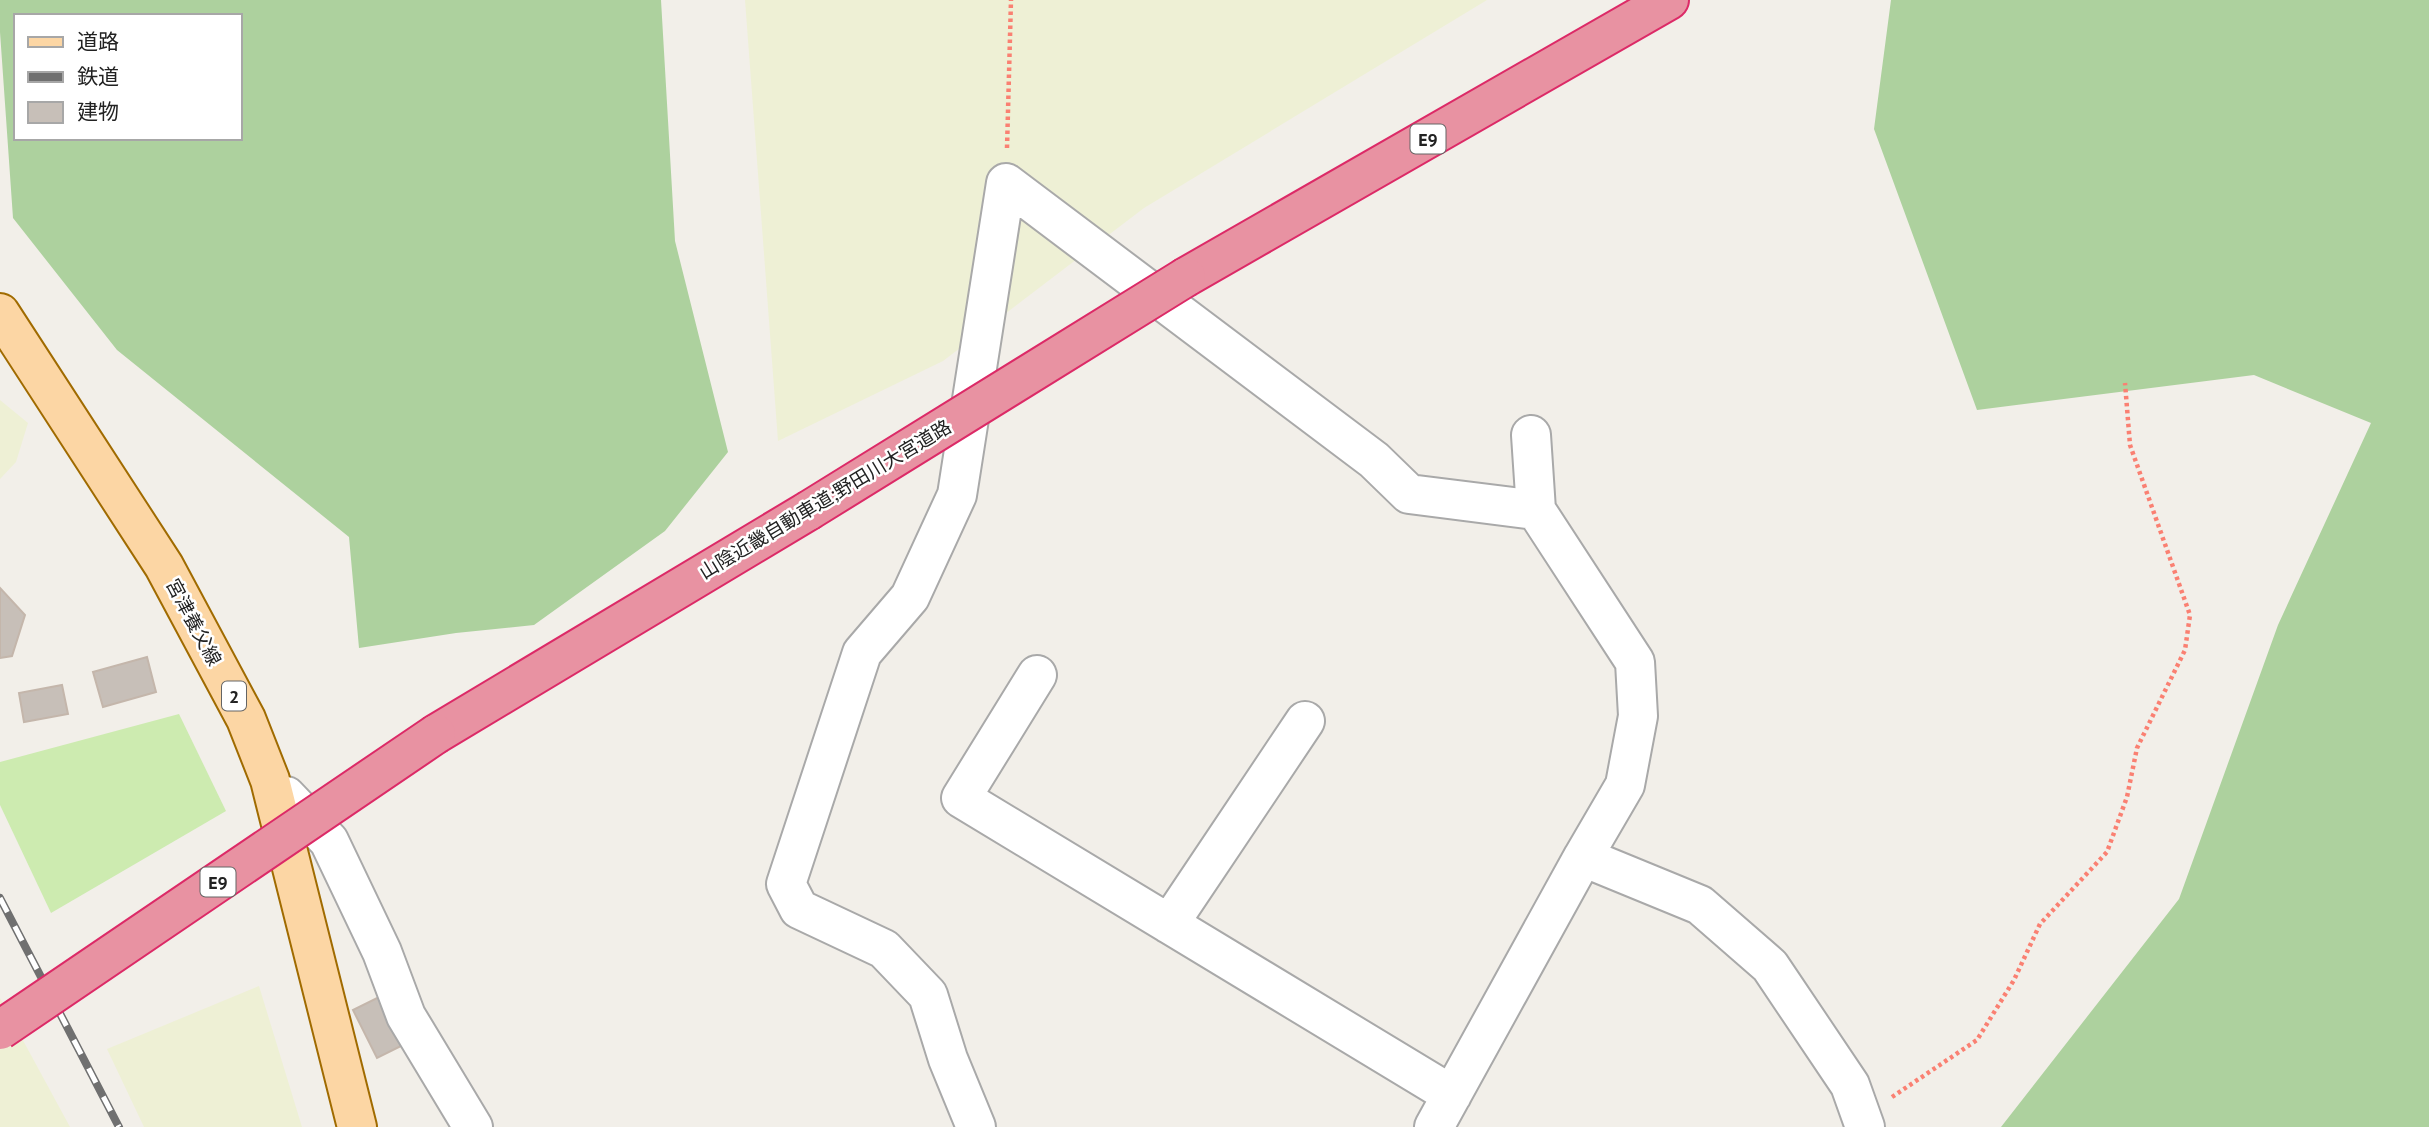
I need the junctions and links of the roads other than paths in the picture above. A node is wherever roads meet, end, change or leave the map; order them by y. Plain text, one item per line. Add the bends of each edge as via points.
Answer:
1 (1669, 0) edge
2 (0, 313) edge
3 (1531, 435) dead end
4 (1536, 510) junction
5 (1037, 676) dead end
6 (1306, 721) dead end
7 (270, 780) junction
8 (1583, 856) junction
9 (1169, 923) junction
10 (0, 1030) edge
11 (1443, 1111) edge
12 (1864, 1122) edge
13 (357, 1127) edge
14 (473, 1127) edge
15 (976, 1127) edge

1 - 10 highway, 山陰近畿自動車道;野田川大宮道路 / E9, bridge via 1186,277 436,734
2 - 7 main road, 宮津養父線 / 2 via 164,566 246,719
3 - 4 street
4 - 8 street via 1636,662 1638,716 1625,785
4 - 15 street via 1409,494 1374,460 1006,183 957,495 910,597 862,653 786,884 799,909 884,949 928,995
5 - 9 street via 961,798
6 - 9 street
7 - 13 main road, 宮津養父線 / 2
7 - 14 street via 329,841 382,951 406,1016
8 - 11 street
8 - 12 street via 1700,905 1762,958 1850,1085
9 - 11 street

